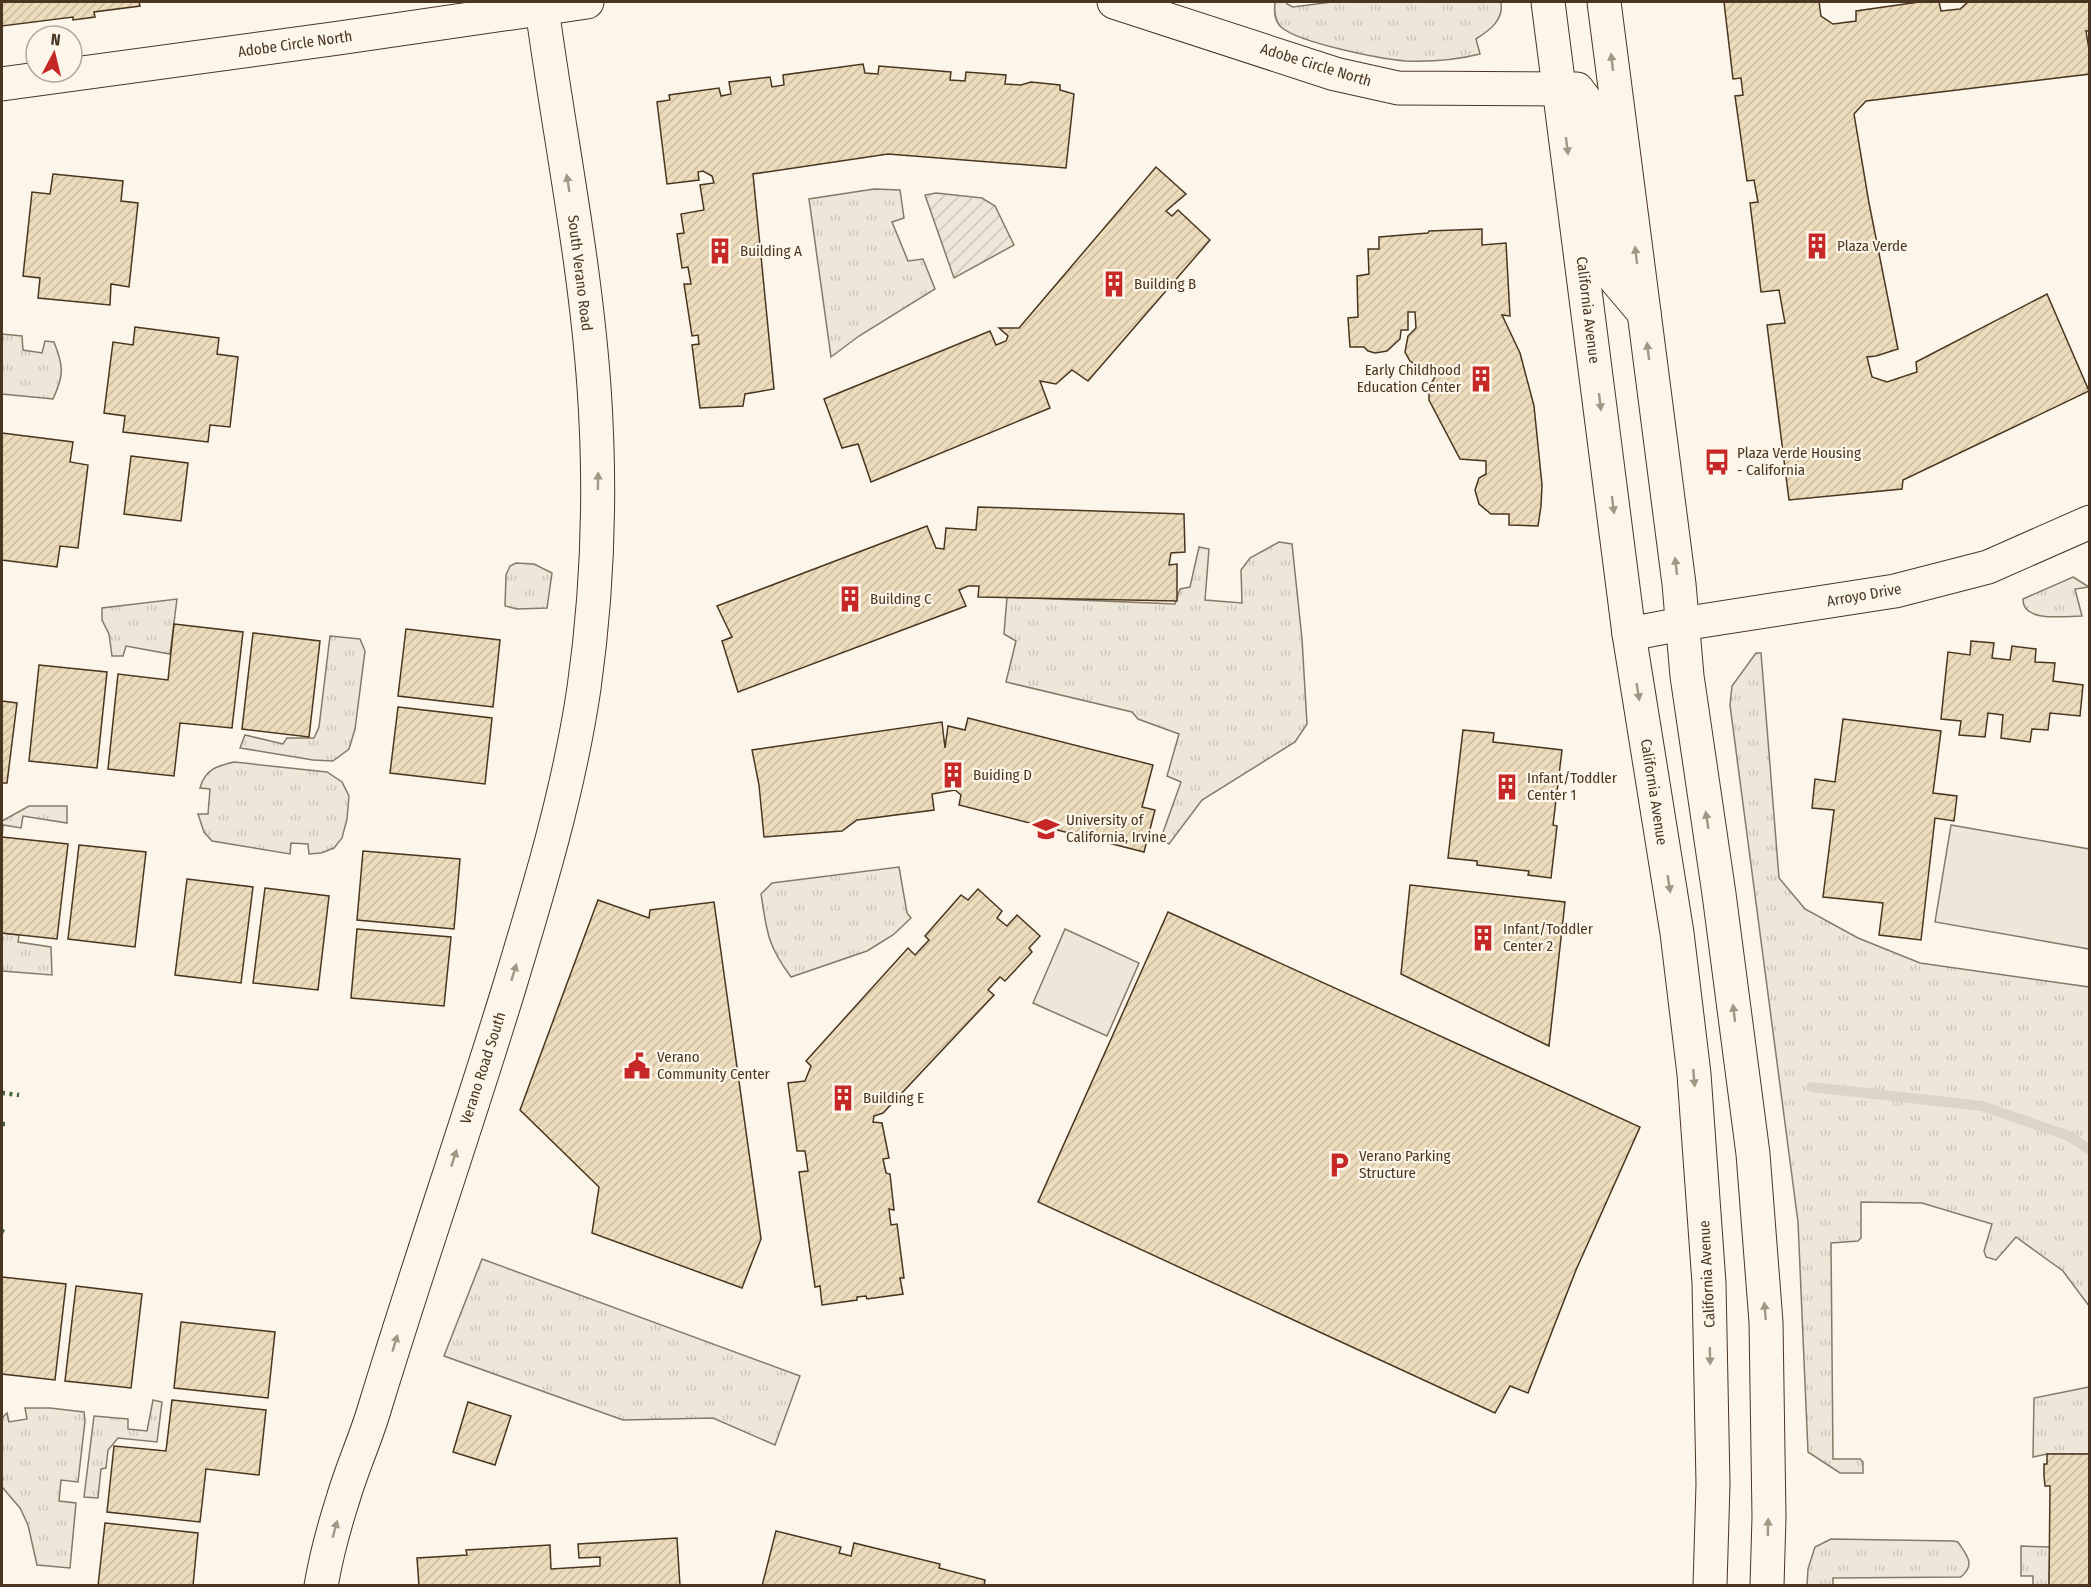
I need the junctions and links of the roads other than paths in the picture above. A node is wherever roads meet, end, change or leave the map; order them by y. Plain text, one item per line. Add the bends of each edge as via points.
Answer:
1 (587, 2) edge
2 (1114, 2) edge
3 (1548, 2) edge
4 (1604, 2) edge
5 (542, 8) junction
6 (2, 84) edge
7 (1560, 88) junction
8 (1644, 314) junction
9 (2090, 522) edge
10 (596, 539) joint
11 (1682, 624) junction
12 (1629, 634) junction
13 (321, 1586) edge
14 (1710, 1586) edge
15 (1767, 1586) edge

1 - 5 main road, Adobe Circle North
2 - 7 main road, Adobe Circle North via 1335,75 1398,88
3 - 7 main road, California Avenue
8 -> 4 main road
5 - 6 main road, Adobe Circle North
10 -> 5 main road, South Verano Road via 594,386 579,254
7 - 8 main road via 1577,89 1586,101 1611,274
7 -> 12 main road, California Avenue
11 -> 8 main road
9 - 11 main road, Arroyo Drive via 1988,567 1895,591
13 -> 10 main road, Verano Road South via 343,1498 481,1080 559,817 584,688
11 - 12 main road, Arroyo Drive
15 -> 11 main road via 1766,1322 1753,1154
12 -> 14 main road, California Avenue via 1677,933 1694,1074 1709,1283 1713,1484

